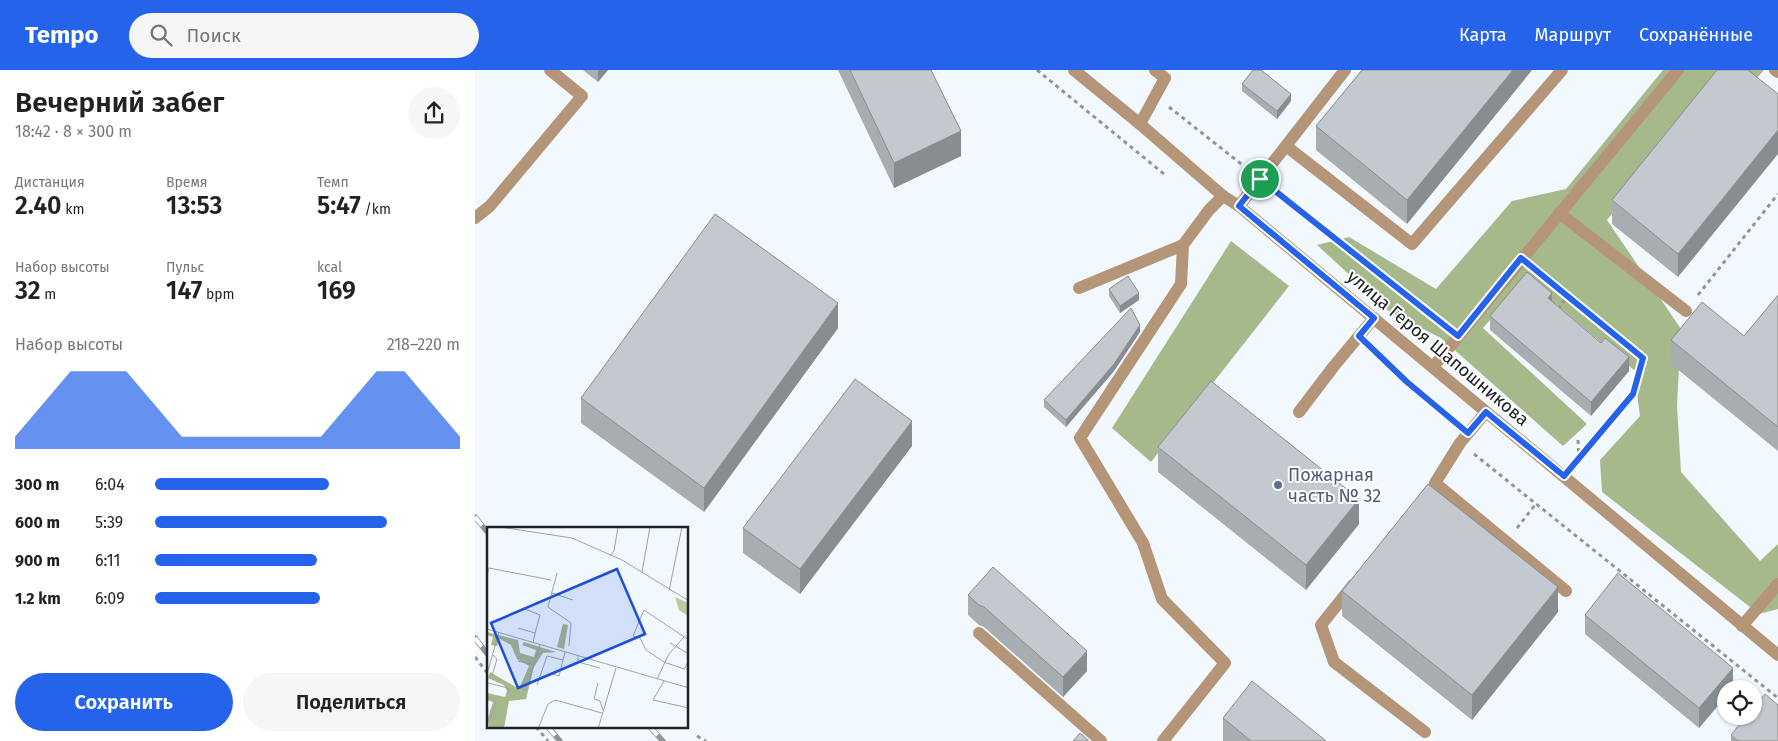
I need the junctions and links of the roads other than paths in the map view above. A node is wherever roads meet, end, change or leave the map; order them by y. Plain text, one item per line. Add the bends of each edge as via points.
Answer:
1 (550, 70) edge
2 (1074, 70) edge
3 (1155, 70) edge
4 (1345, 70) edge
5 (1562, 70) edge
6 (1678, 70) edge
7 (1140, 124) junction
8 (1287, 146) junction
9 (1223, 196) junction
10 (1239, 206) junction
11 (1559, 213) junction
12 (475, 218) edge
13 (1183, 245) junction
14 (1079, 288) dead end
15 (1686, 310) road end
16 (1374, 318) junction
17 (1433, 367) junction
18 (1299, 412) dead end
19 (1486, 412) junction
20 (1435, 483) junction
21 (1425, 495) edge
22 (1358, 578) edge
23 (1778, 584) edge
24 (1566, 591) dead end
25 (1742, 626) junction
26 (979, 633) dead end
27 (1778, 655) edge
28 (1425, 732) dead end
29 (1101, 741) edge
30 (1163, 741) edge

1 - 12 street via 582,96 490,206
2 - 7 street, улица Героя Шапошникова
3 - 7 street via 1165,78
4 - 8 street
5 - 8 street via 1413,244
6 - 11 street
7 - 9 street, улица Героя Шапошникова
8 - 10 street
9 - 10 street, улица Героя Шапошникова
9 - 13 street
10 - 16 street, улица Героя Шапошникова
11 - 15 street
11 - 17 street
13 - 14 street
13 - 30 street via 1181,284 1080,438 1143,543 1163,599 1225,663
16 - 17 street, улица Героя Шапошникова
16 - 18 street
17 - 19 street, улица Героя Шапошникова
19 - 20 street via 1464,438
19 - 25 street, улица Героя Шапошникова
20 - 21 street
20 - 24 street
22 - 28 street via 1321,625 1334,662
23 - 25 street
25 - 27 street, улица Героя Шапошникова
26 - 29 street

